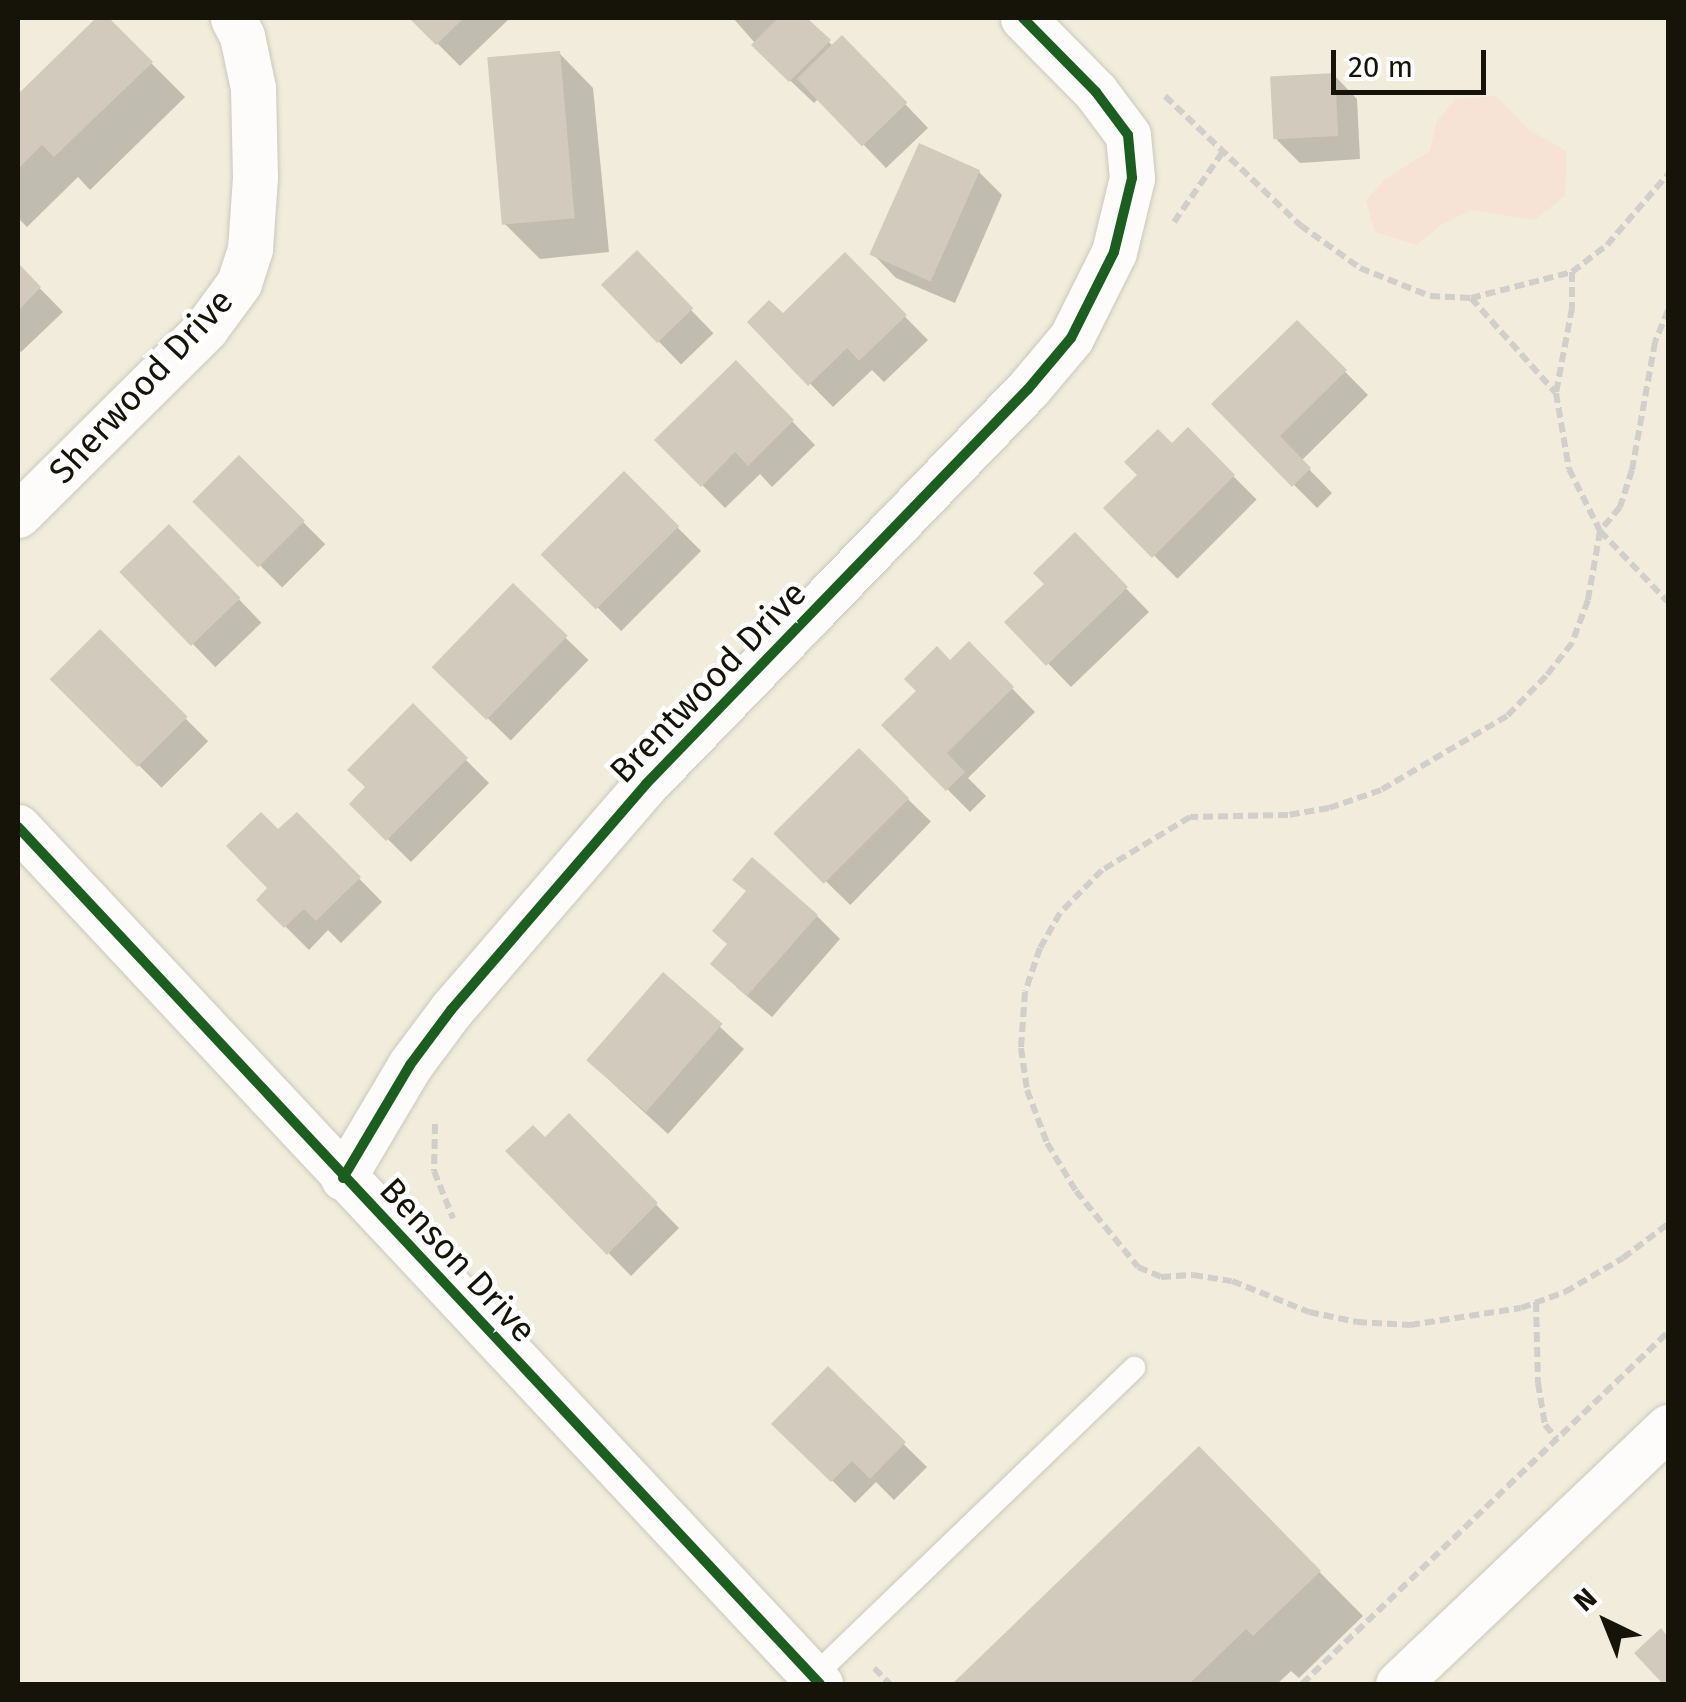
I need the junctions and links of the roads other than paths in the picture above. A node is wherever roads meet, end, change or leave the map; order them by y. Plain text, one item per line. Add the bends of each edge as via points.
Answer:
1 (233, 18) edge
2 (1023, 18) edge
3 (18, 515) edge
4 (18, 827) edge
5 (343, 1178) junction
6 (1134, 1368) dead end
7 (1668, 1427) edge
8 (816, 1681) edge
9 (1398, 1684) edge

1 - 3 street, Sherwood Drive via 253,88 255,176 250,249 239,283 206,328
2 - 5 street, Brentwood Drive via 1128,135 1132,178 1119,234 1072,338 646,784 451,1010
4 - 5 street, Benson Drive
5 - 8 street, Benson Drive
6 - 8 lane
7 - 9 street

